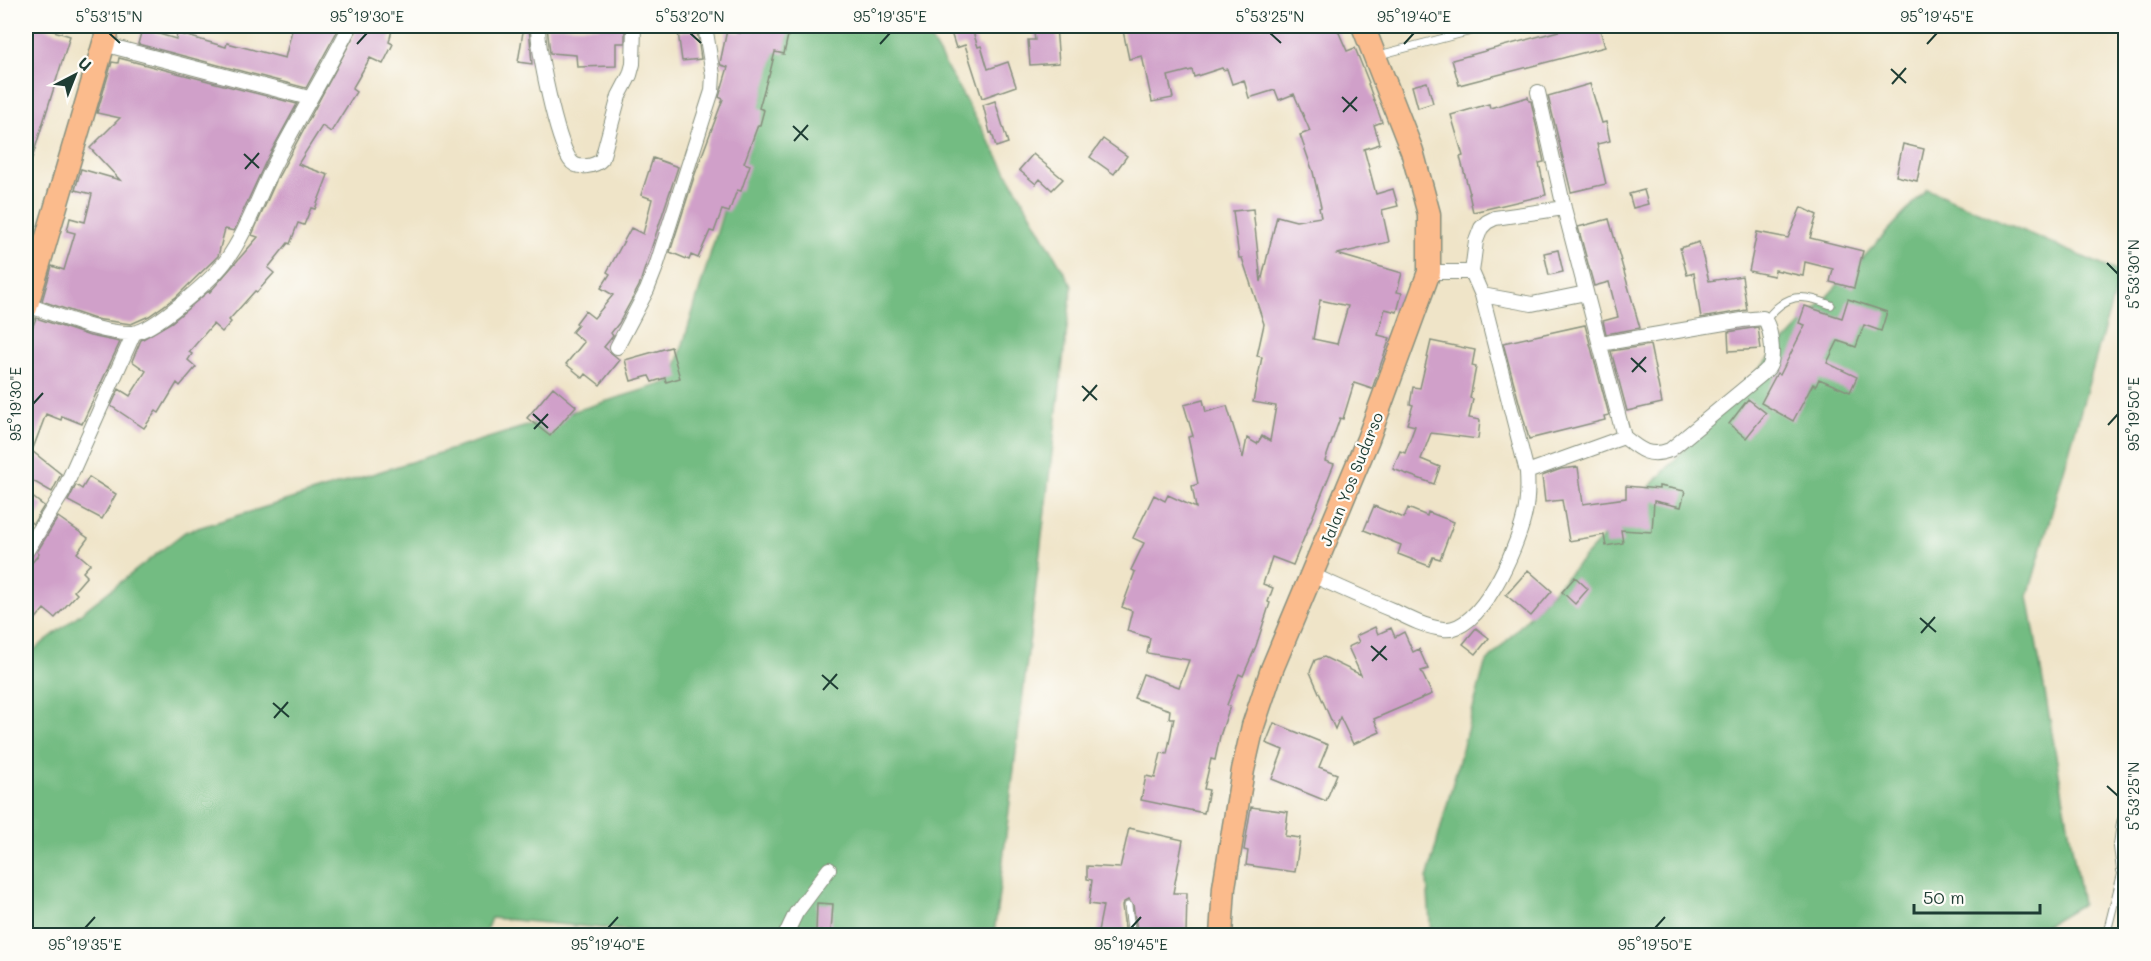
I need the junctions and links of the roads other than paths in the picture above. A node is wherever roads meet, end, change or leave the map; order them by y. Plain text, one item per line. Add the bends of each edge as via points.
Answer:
1 (350, 26) edge
2 (538, 26) edge
3 (634, 26) edge
4 (705, 26) edge
5 (1363, 26) edge
6 (1490, 26) edge
7 (106, 35) edge
8 (1375, 56) junction
9 (1538, 92) dead end
10 (309, 98) junction
11 (1564, 208) junction
12 (32, 265) edge
13 (1429, 272) junction
14 (1472, 272) junction
15 (1586, 293) junction
16 (1482, 295) junction
17 (1831, 305) dead end
18 (26, 307) edge
19 (1766, 320) junction
20 (134, 333) junction
21 (1600, 344) junction
22 (617, 347) dead end
23 (1624, 437) junction
24 (1527, 472) junction
25 (26, 552) edge
26 (1312, 575) junction
27 (2126, 823) edge
28 (2125, 867) edge
29 (830, 869) dead end
30 (1128, 906) dead end
31 (785, 936) edge
32 (1132, 936) edge
33 (1221, 936) edge
34 (2106, 936) edge

1 - 10 street
2 - 3 street via 558,128 570,160 576,166 594,166 602,159 619,96 632,69
4 - 22 street via 712,91 656,267
5 - 8 highway, Jalan Yos Sudarso
6 - 8 lane
7 - 10 street
7 - 12 highway
8 - 13 highway, Jalan Yos Sudarso via 1412,151 1429,214
9 - 11 street
10 - 20 street via 226,262 194,293
11 - 14 street via 1487,222 1476,241
11 - 15 street
12 - 18 highway
13 - 14 street
13 - 26 highway, Jalan Yos Sudarso via 1368,439
14 - 16 street
15 - 16 street via 1532,304
15 - 21 street
16 - 24 street
17 - 19 lane via 1793,297 1774,309
18 - 20 street
19 - 21 street via 1755,318
19 - 23 street via 1772,356 1769,367 1670,450 1650,454
20 - 25 street via 72,476
21 - 23 street
23 - 24 street
24 - 26 street via 1528,496 1518,538 1489,595 1473,617 1460,626 1446,630 1431,627
26 - 33 highway, Jalan Yos Sudarso via 1272,669 1253,726 1224,887
27 - 28 street via 2122,846
28 - 34 lane
29 - 31 street via 796,913
30 - 32 lane

